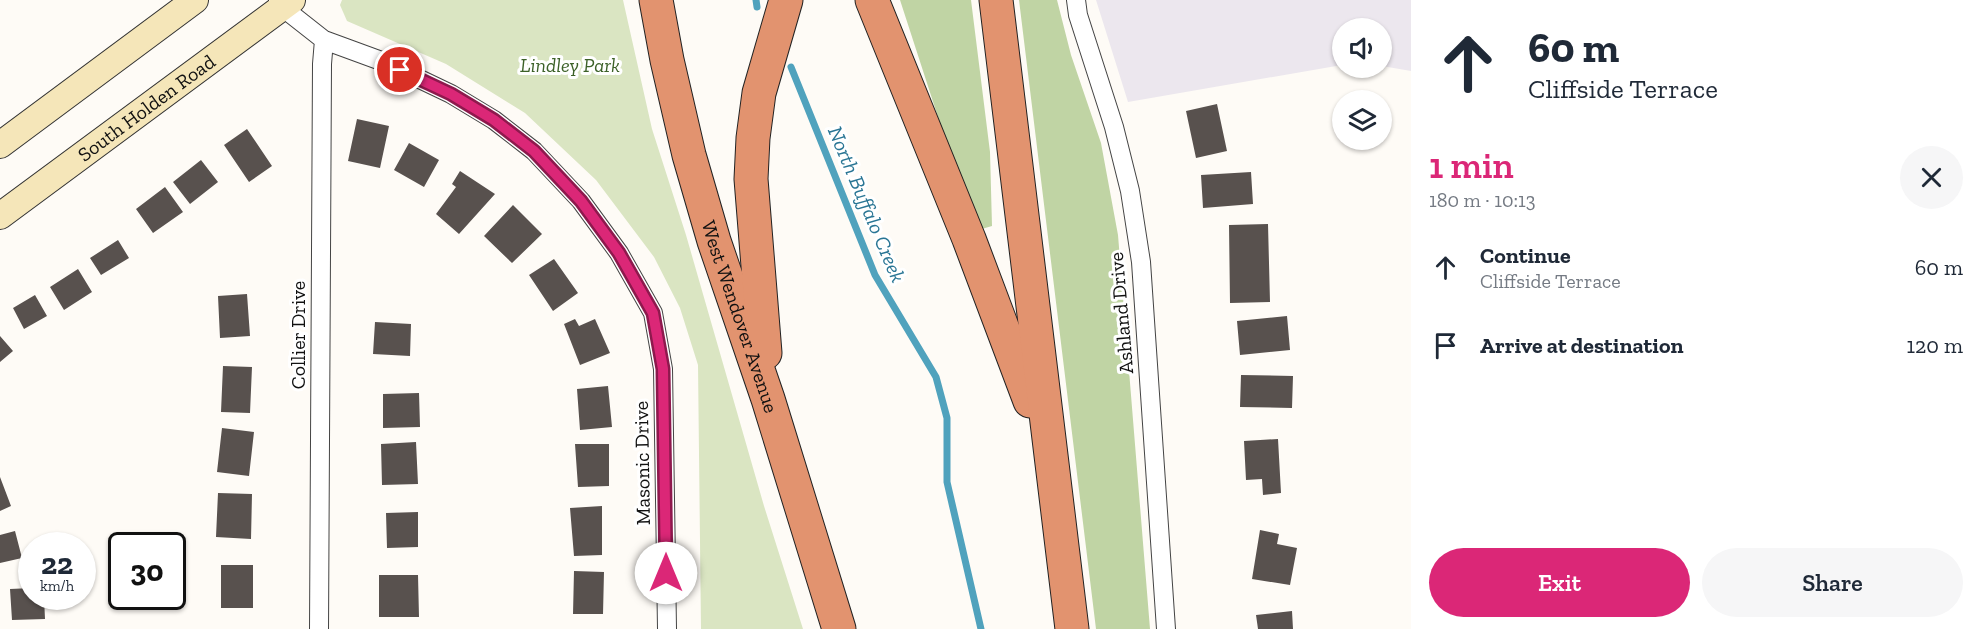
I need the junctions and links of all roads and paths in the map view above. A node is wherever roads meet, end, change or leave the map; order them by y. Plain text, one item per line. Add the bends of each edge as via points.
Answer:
1 (195, 0) edge
2 (656, 0) edge
3 (786, 0) edge
4 (872, 0) edge
5 (996, 0) edge
6 (1076, 0) edge
7 (284, 2) edge
8 (324, 40) junction
9 (0, 145) edge
10 (0, 216) edge
11 (768, 399) junction
12 (1049, 456) junction
13 (319, 629) edge
14 (667, 629) edge
15 (839, 629) edge
16 (1072, 629) edge
17 (1166, 629) edge

1 - 9 main road
2 - 11 highway, West Wendover Avenue via 689,155
3 - 11 highway via 759,93 753,138 752,179
4 - 12 highway via 994,304
5 - 12 highway
6 - 17 street, Ashland Drive via 1130,190 1141,262
7 - 8 street, Masonic Drive
7 - 10 main road, South Holden Road
8 - 13 street, Collier Drive
8 - 14 street, Masonic Drive via 384,62 494,120 534,151 581,201 619,253 653,313 663,369
11 - 15 highway, West Wendover Avenue
12 - 16 highway

